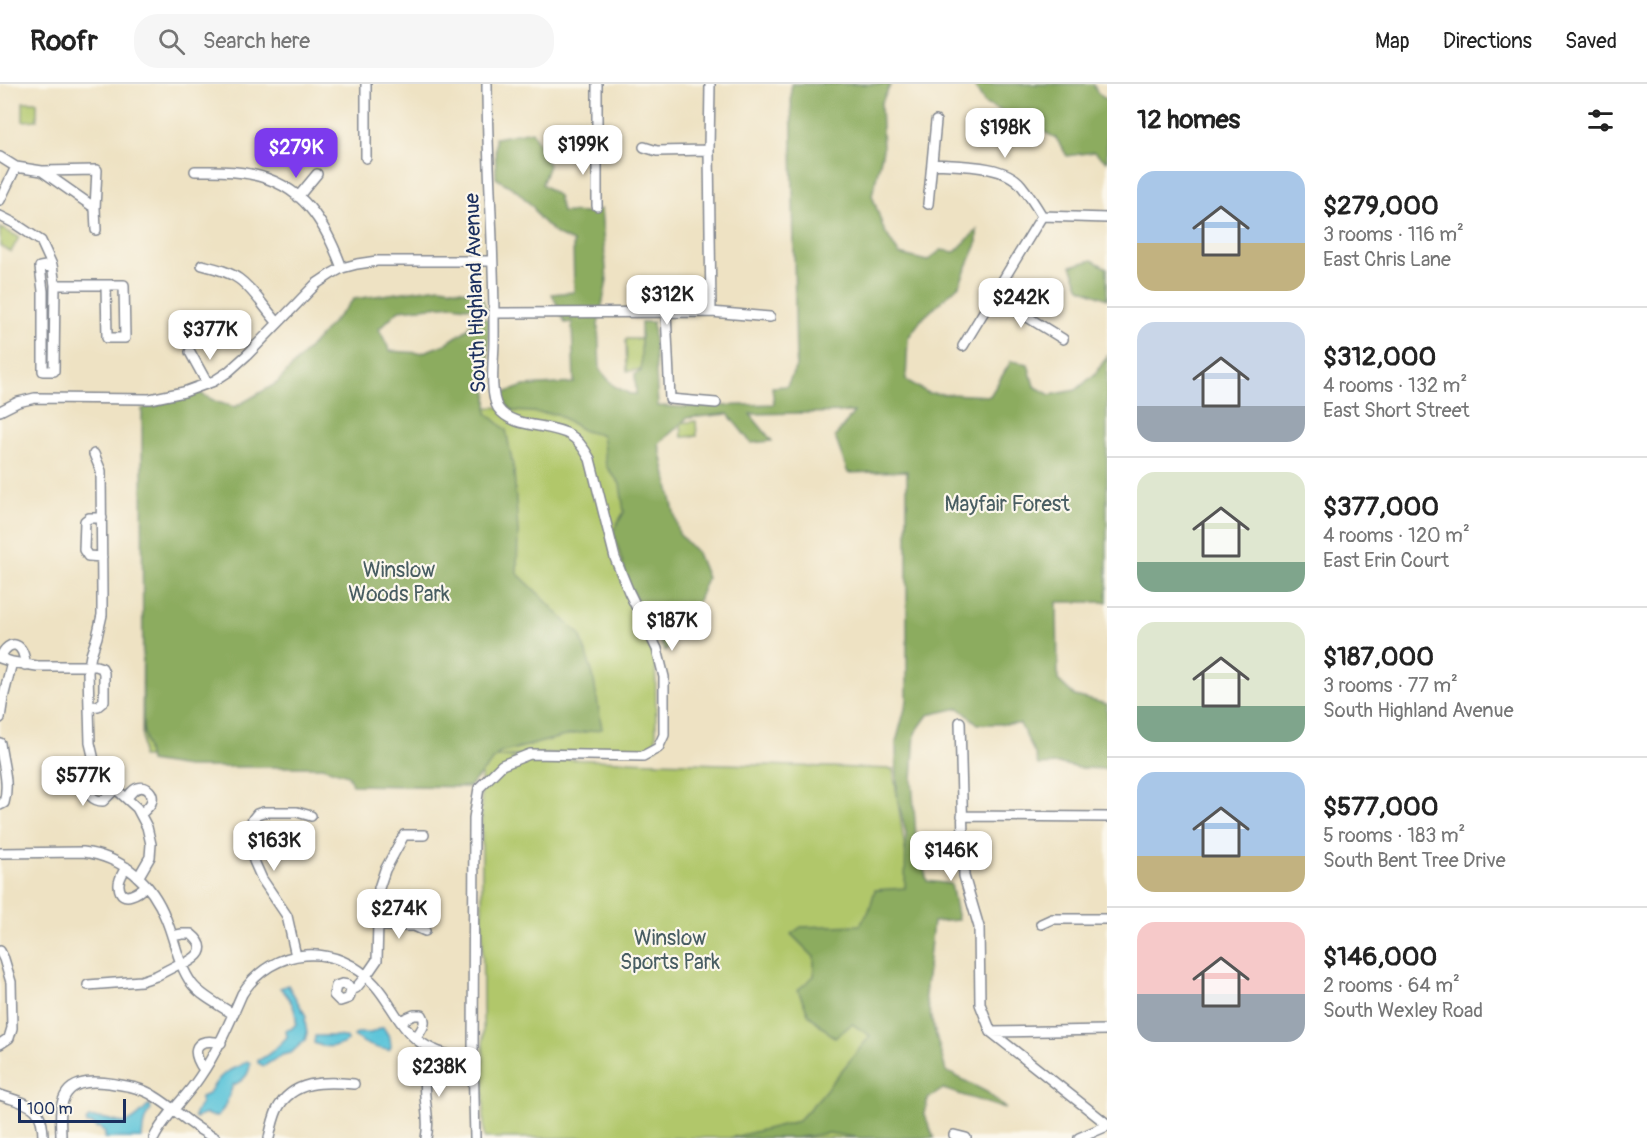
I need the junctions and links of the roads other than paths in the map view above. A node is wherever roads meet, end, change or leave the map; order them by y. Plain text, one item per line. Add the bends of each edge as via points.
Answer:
1 (366, 84) edge
2 (488, 84) edge
3 (597, 84) edge
4 (710, 84) edge
5 (936, 121) dead end
6 (644, 147) dead end
7 (709, 150) junction
8 (0, 158) edge
9 (366, 158) dead end
10 (933, 164) junction
11 (16, 167) junction
12 (42, 171) junction
13 (195, 171) dead end
14 (317, 174) dead end
15 (298, 197) junction
16 (0, 200) edge
17 (928, 204) dead end
18 (597, 206) dead end
19 (95, 208) junction
20 (0, 216) edge
21 (1042, 216) junction
22 (1107, 218) edge
23 (96, 230) dead end
24 (492, 261) junction
25 (52, 265) junction
26 (202, 265) dead end
27 (342, 268) junction
28 (55, 285) junction
29 (106, 285) junction
30 (993, 296) junction
31 (666, 312) junction
32 (711, 312) junction
33 (494, 313) junction
34 (770, 316) dead end
35 (278, 323) junction
36 (1063, 339) dead end
37 (963, 346) dead end
38 (190, 352) dead end
39 (207, 383) junction
40 (716, 403) dead end
41 (0, 411) edge
42 (94, 454) dead end
43 (102, 518) junction
44 (102, 557) junction
45 (0, 658) edge
46 (12, 662) junction
47 (25, 665) junction
48 (89, 666) junction
49 (89, 707) junction
50 (0, 718) edge
51 (960, 722) dead end
52 (0, 743) edge
53 (101, 774) junction
54 (116, 789) junction
55 (127, 798) junction
56 (2, 804) edge
57 (141, 814) junction
58 (311, 816) dead end
59 (962, 816) junction
60 (1107, 817) edge
61 (424, 836) dead end
62 (0, 853) edge
63 (126, 867) junction
64 (139, 876) junction
65 (146, 885) junction
66 (1107, 919) edge
67 (1041, 924) dead end
68 (377, 926) junction
69 (425, 931) dead end
70 (172, 936) junction
71 (0, 951) edge
72 (296, 956) junction
73 (182, 964) junction
74 (366, 976) junction
75 (88, 985) dead end
76 (351, 990) dead end
77 (233, 1014) junction
78 (400, 1021) junction
79 (1107, 1030) edge
80 (991, 1032) junction
81 (416, 1038) junction
82 (221, 1043) junction
83 (0, 1044) edge
84 (435, 1050) junction
85 (473, 1057) junction
86 (204, 1070) junction
87 (354, 1084) dead end
88 (0, 1095) edge
89 (173, 1110) junction
90 (1107, 1125) edge
91 (954, 1135) dead end
92 (43, 1138) edge
93 (61, 1138) edge
94 (154, 1138) edge
95 (215, 1138) edge
96 (269, 1138) edge
97 (426, 1138) edge
98 (475, 1138) edge
99 (966, 1138) edge
100 (1079, 1138) edge

1 - 9 street
2 - 24 street, South Highland Avenue
3 - 18 street
4 - 7 street
5 - 10 street
6 - 7 street via 657,151
7 - 32 street
8 - 11 street
10 - 17 street
10 - 21 street via 1005,173 1020,184
11 - 12 street
11 - 16 street
12 - 19 street
12 - 19 street via 97,170
13 - 15 street via 250,174 270,180
14 - 15 street
15 - 27 street via 322,224
19 - 23 street
20 - 25 street via 41,241
21 - 22 street
21 - 30 street
24 - 27 street via 377,261
24 - 33 street, South Highland Avenue
25 - 28 street
25 - 28 street via 40,267 43,371 54,371
26 - 35 street via 238,278
27 - 35 street via 316,284
28 - 29 street
29 - 29 street via 124,285 125,338 107,338
30 - 36 street
30 - 37 street
31 - 32 street
31 - 33 street
31 - 40 street via 670,399
32 - 34 street
33 - 85 street, South Highland Avenue via 496,406 513,419 570,435 590,459 615,558 657,649 663,677 664,735 658,748 643,756 530,754 501,765 479,788 474,818
35 - 39 street via 238,364
38 - 39 street
39 - 41 street via 159,398 35,399
42 - 43 street via 101,471
43 - 44 street
43 - 44 street via 85,521 84,549 88,556
44 - 48 street via 102,615
45 - 46 street
45 - 47 street via 5,648 17,645 23,651
46 - 47 street
46 - 50 street
47 - 48 street
48 - 49 street
48 - 49 street via 104,670 103,703
49 - 53 street via 89,735
51 - 59 street
52 - 56 street via 6,779
53 - 54 street
53 - 54 street via 89,786 92,797 103,801
54 - 55 street
55 - 57 street
55 - 57 street via 138,788 151,792 151,804
57 - 64 street via 151,852
58 - 72 street via 263,812 252,818 251,824 254,861 287,916
59 - 60 street
59 - 80 street via 964,876 979,927 980,1004
61 - 68 street via 404,835 385,870 378,888
62 - 63 street via 83,852
63 - 64 street
63 - 65 street via 119,884 122,894 136,894
64 - 65 street
65 - 70 street
66 - 67 street via 1052,919
68 - 69 street via 414,926
68 - 74 street via 377,960
70 - 73 street
70 - 73 street via 191,934 200,946 198,955
71 - 83 street via 11,982 12,1028 9,1038
72 - 74 street via 327,957
72 - 77 street via 275,963 256,976
73 - 75 street via 141,981
73 - 77 street via 199,991
74 - 76 street
74 - 78 street
77 - 82 street
78 - 81 street
78 - 81 street via 422,1015 424,1024
79 - 80 street
80 - 90 street
81 - 84 street
82 - 86 street
82 - 86 street via 208,1041 196,1049
84 - 85 street
84 - 97 street via 424,1081
85 - 98 street, South Highland Avenue
86 - 89 street
87 - 96 street via 313,1083 294,1091 277,1110
88 - 92 street via 38,1111
89 - 93 street via 139,1089 88,1081 75,1086 64,1098
89 - 94 street
89 - 95 street
90 - 100 street
91 - 99 street

